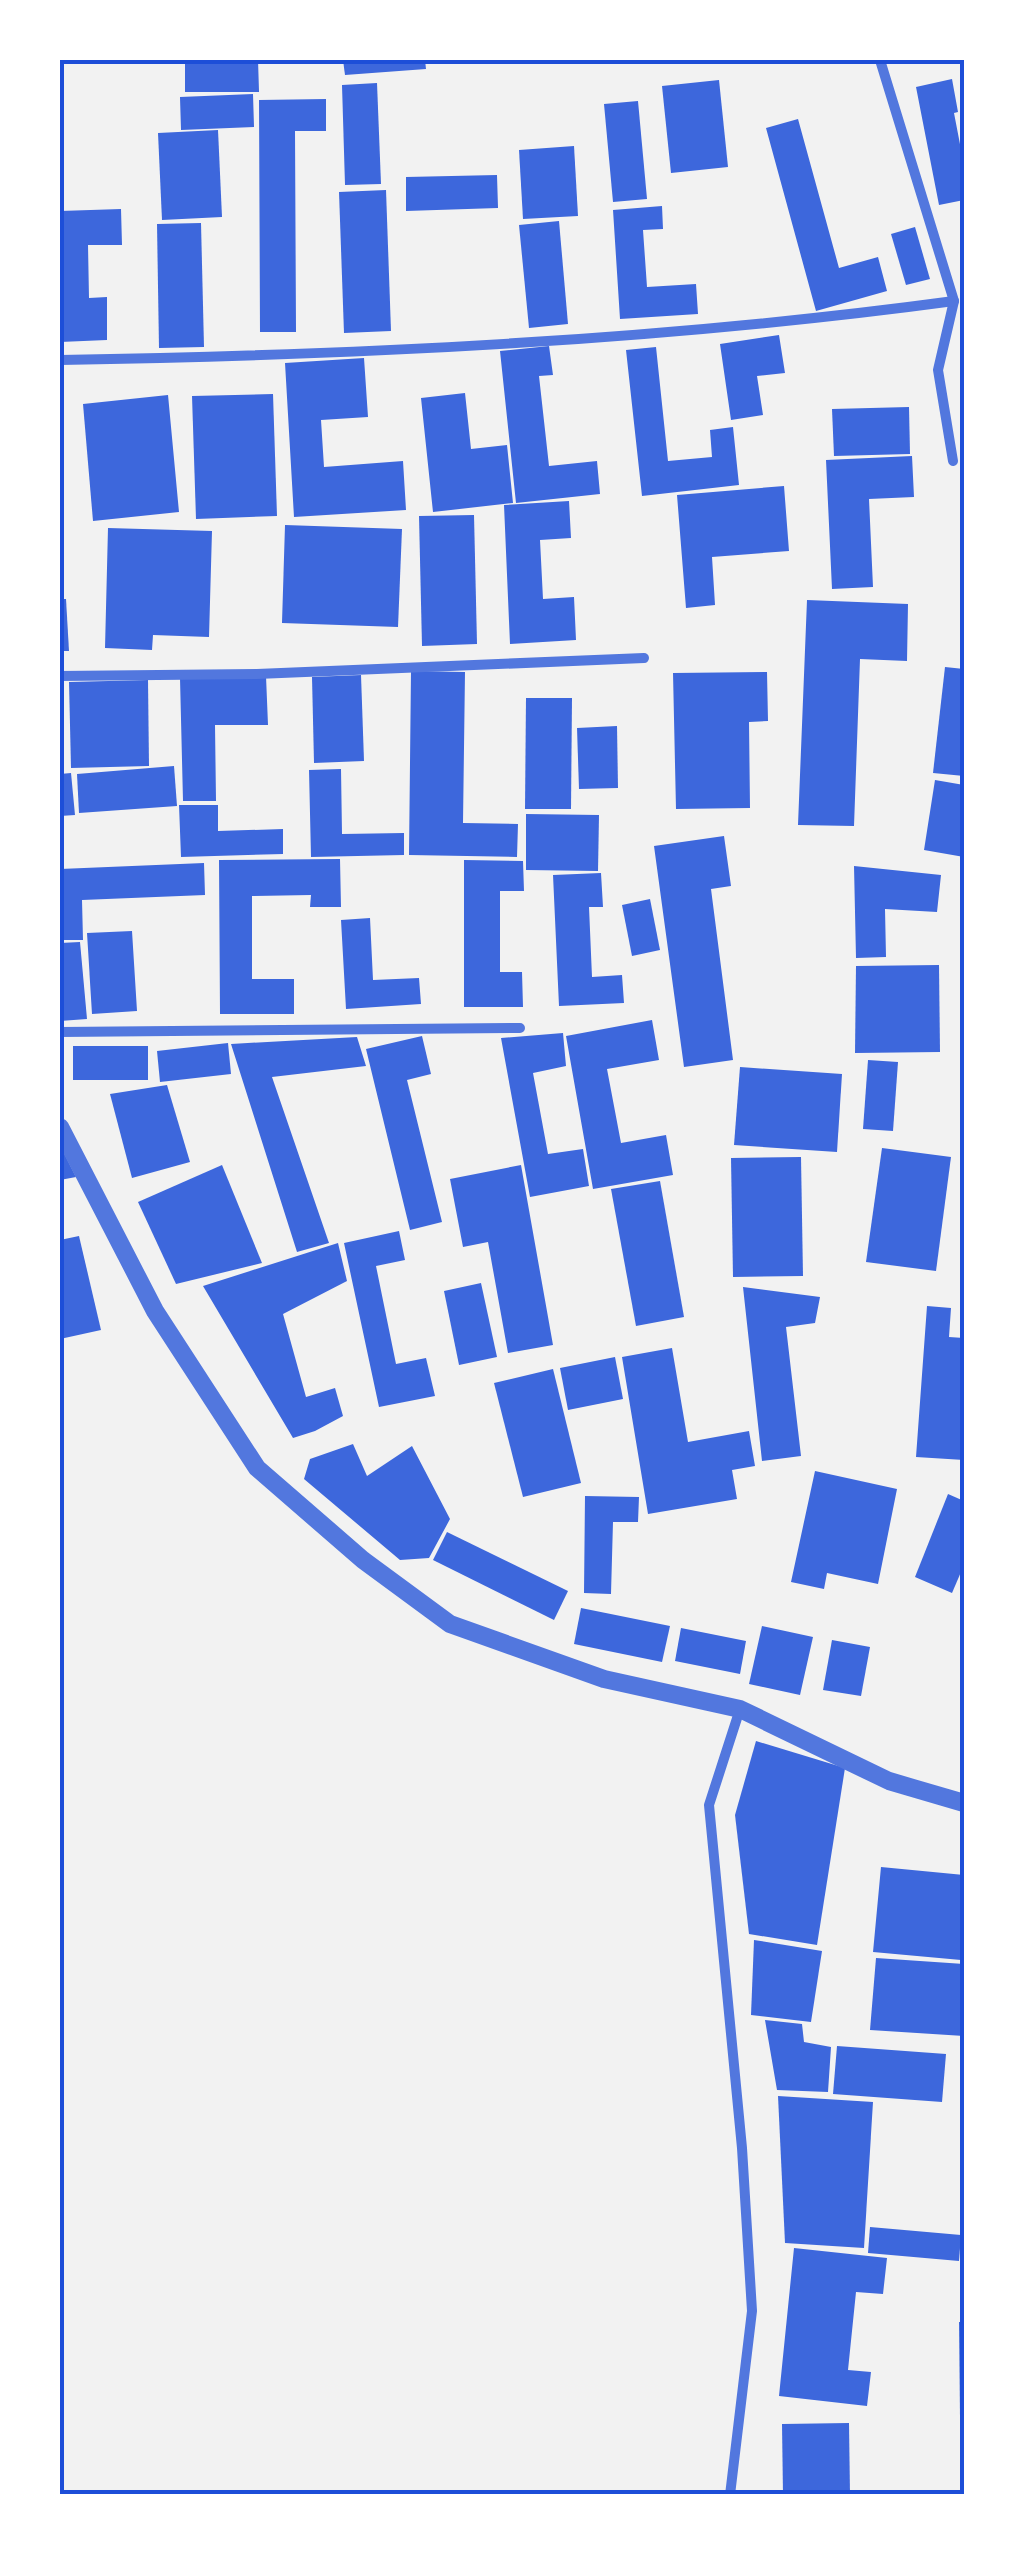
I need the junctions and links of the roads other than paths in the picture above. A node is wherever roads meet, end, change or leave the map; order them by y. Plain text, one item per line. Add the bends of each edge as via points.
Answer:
1 (880, 60) edge
2 (954, 301) junction
3 (60, 360) edge
4 (953, 461) dead end
5 (644, 658) dead end
6 (60, 676) edge
7 (520, 1028) dead end
8 (60, 1032) edge
9 (60, 1128) edge
10 (740, 1710) junction
11 (964, 1803) edge
12 (730, 2495) edge

1 - 2 street
2 - 3 street via 631,337
2 - 4 street via 938,370
5 - 6 street
7 - 8 street
9 - 10 street via 154,1311 257,1468 362,1560 450,1624 604,1679
10 - 11 street via 889,1780
10 - 12 street via 709,1805 752,2311

